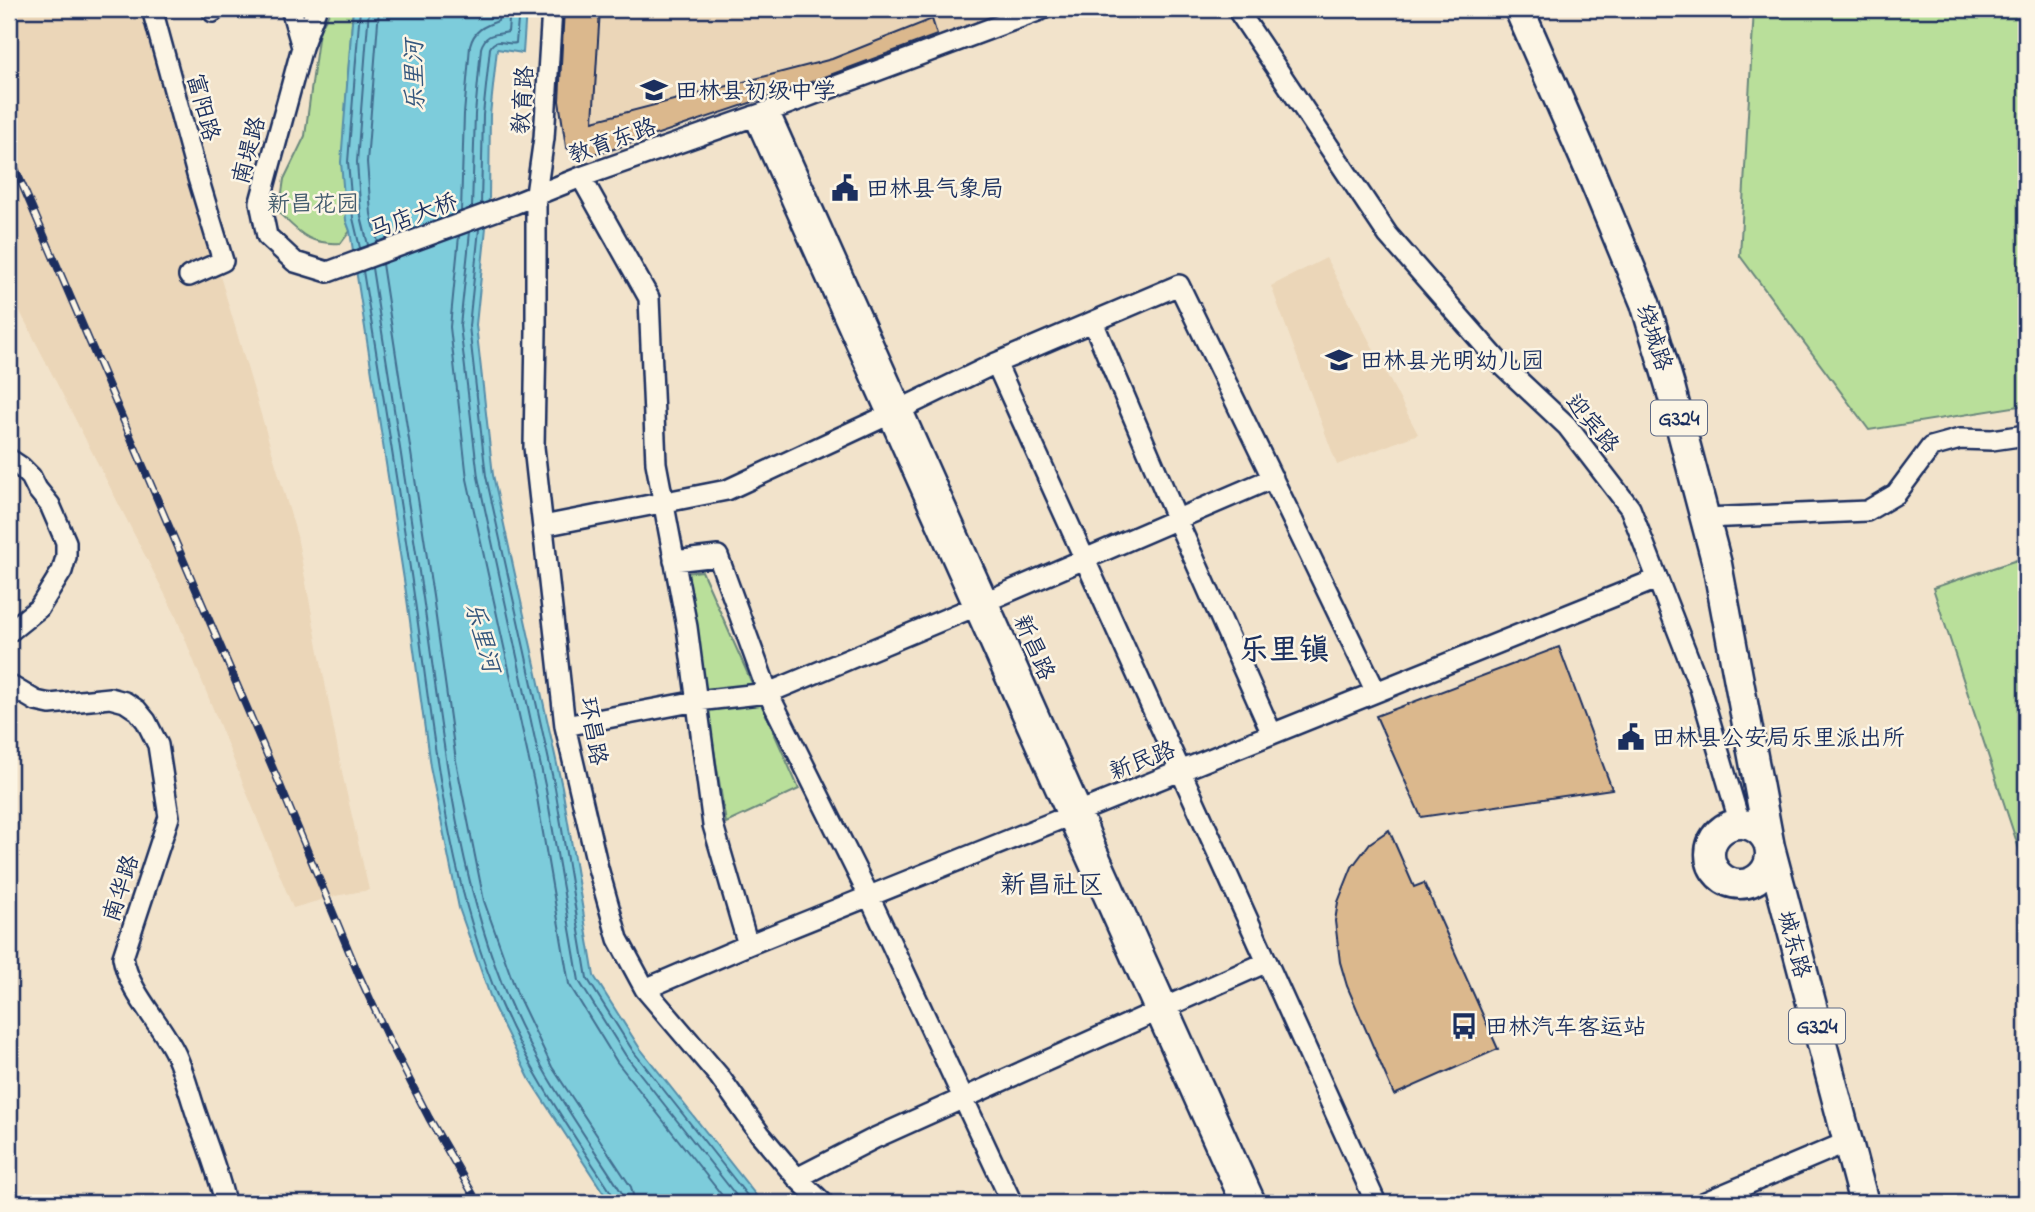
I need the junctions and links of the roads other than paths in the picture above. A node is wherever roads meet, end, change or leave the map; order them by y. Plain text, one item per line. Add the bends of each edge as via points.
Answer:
1 (152, 9) edge
2 (291, 9) edge
3 (316, 9) edge
4 (552, 9) edge
5 (1043, 9) edge
6 (1237, 9) edge
7 (1519, 9) edge
8 (302, 47) junction
9 (761, 114) junction
10 (581, 177) junction
11 (536, 194) junction
12 (514, 204) joint
13 (328, 272) joint
14 (188, 276) dead end
15 (1093, 322) junction
16 (996, 363) junction
17 (895, 412) junction
18 (2026, 435) edge
19 (9, 459) edge
20 (1273, 478) junction
21 (663, 503) junction
22 (1705, 518) junction
23 (1177, 520) junction
24 (543, 526) junction
25 (674, 561) junction
26 (1085, 561) junction
27 (1657, 579) junction
28 (981, 604) junction
29 (9, 632) edge
30 (9, 685) edge
31 (1376, 692) junction
32 (768, 693) junction
33 (697, 701) junction
34 (565, 726) junction
35 (1272, 734) junction
36 (1181, 772) junction
37 (1074, 813) junction
38 (1740, 824) junction
39 (1770, 848) junction
40 (869, 896) junction
41 (748, 945) junction
42 (1267, 962) junction
43 (645, 989) junction
44 (1162, 1009) junction
45 (963, 1099) junction
46 (1847, 1142) junction
47 (797, 1178) junction
48 (225, 1203) edge
49 (823, 1203) edge
50 (1012, 1203) edge
51 (1241, 1203) edge
52 (1256, 1203) edge
53 (1376, 1203) edge
54 (1703, 1203) edge
55 (1864, 1203) edge

1 - 14 street, 富阳路 via 223,261
2 - 8 street
3 - 8 street, 南堤路
4 - 11 street, 教育路
5 - 9 street, 教育东路
6 - 27 street, 迎宾路 via 1388,235 1500,363 1567,425 1630,508
7 - 22 highway, 绕城路 / G324 via 1645,303
8 - 13 street, 南堤路 via 260,202 267,236 295,262
9 - 10 street, 教育东路
9 - 17 street, 新昌路
10 - 11 street, 教育东路
10 - 21 street via 649,298 656,463
11 - 12 street, 教育东路
11 - 24 street, 环昌路 via 534,447
12 - 13 street, 马店大桥
15 - 16 street
15 - 20 street via 1179,285
15 - 23 street
16 - 17 street
16 - 26 street
17 - 21 street via 727,490
17 - 28 street, 新昌路
18 - 22 street via 1960,439 1931,447 1896,494 1867,511
19 - 29 street via 31,477 50,505 66,542 66,557 38,608
20 - 23 street
20 - 31 street
21 - 24 street
21 - 25 street
22 - 39 highway, 绕城路 / G324
23 - 26 street
23 - 35 street
24 - 34 street, 环昌路
25 - 32 street via 718,556
25 - 33 street
26 - 28 street
26 - 36 street
27 - 31 street, 新民路
27 - 38 street, 迎宾路 via 1700,688
28 - 32 street
28 - 37 street, 新昌路
30 - 48 street, 南华路 via 50,704 110,698 125,702 146,721 158,745 169,817 123,957 125,972 176,1056
31 - 35 street, 新民路
32 - 33 street
32 - 40 street
33 - 34 street
33 - 41 street via 713,825
34 - 43 street, 环昌路 via 618,939
35 - 36 street, 新民路
36 - 37 street, 新民路
36 - 42 street
37 - 40 street, 新民路
37 - 44 street, 新昌路 via 1094,844
38 - 39 highway via 1759,830
38 - 39 highway via 1721,830 1711,846 1711,865 1723,880 1743,885 1762,876 1771,858
39 - 46 highway, 城东路 / G324
40 - 41 street, 新民路
40 - 45 street
41 - 43 street, 新民路
42 - 44 street
42 - 53 street
43 - 47 street, 环昌路
44 - 45 street
44 - 51 street, 新昌路
44 - 52 street, 新昌路
45 - 47 street
45 - 50 street
46 - 54 street
46 - 55 highway, 城东路 / G324
47 - 49 street, 环昌路

